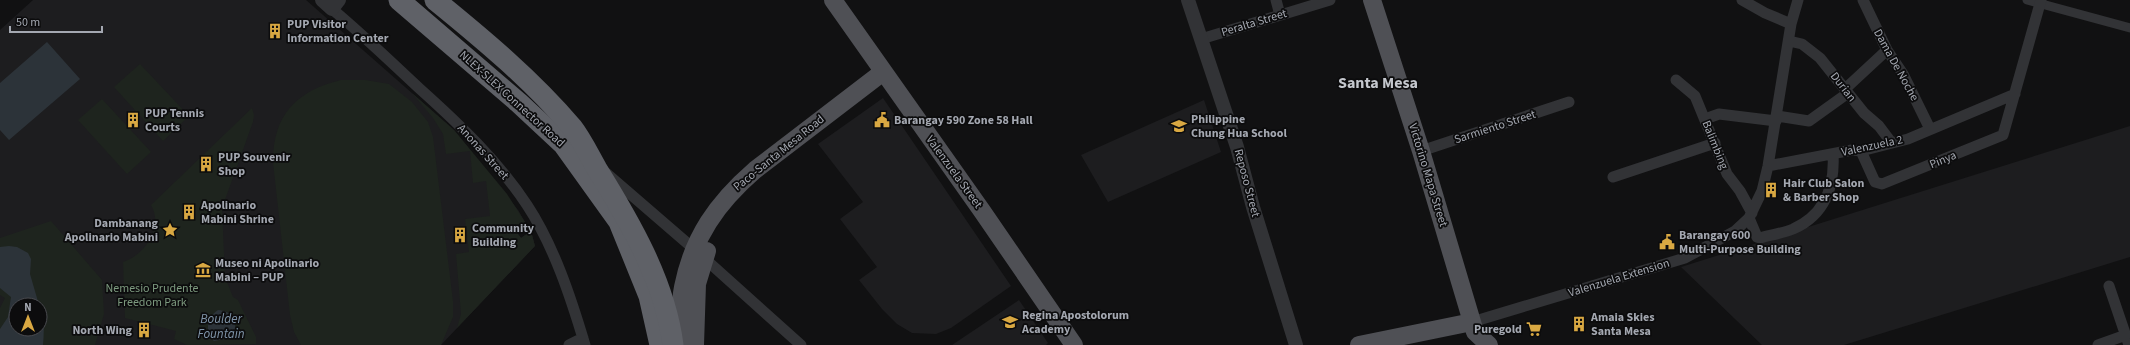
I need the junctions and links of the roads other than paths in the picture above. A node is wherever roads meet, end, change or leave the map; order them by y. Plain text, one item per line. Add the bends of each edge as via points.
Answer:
1 (399, 0) edge
2 (435, 0) edge
3 (833, 0) edge
4 (1188, 0) edge
5 (1276, 0) edge
6 (1330, 0) edge
7 (1372, 0) edge
8 (1742, 0) edge
9 (1798, 0) edge
10 (1863, 0) edge
11 (2027, 0) edge
12 (2040, 2) edge
13 (331, 3) edge
14 (1280, 15) junction
15 (1791, 24) junction
16 (2130, 28) edge
17 (1201, 39) junction
18 (1789, 41) junction
19 (1887, 50) junction
20 (886, 77) junction
21 (1676, 80) dead end
22 (1847, 91) junction
23 (2015, 94) junction
24 (1569, 102) dead end
25 (541, 116) dead end
26 (1705, 119) junction
27 (1776, 119) junction
28 (1930, 129) junction
29 (1891, 142) junction
30 (1715, 143) junction
31 (1421, 151) junction
32 (1861, 151) junction
33 (1833, 154) junction
34 (1768, 166) junction
35 (1613, 177) dead end
36 (1750, 215) junction
37 (699, 254) junction
38 (2108, 286) dead end
39 (695, 313) junction
40 (1472, 322) junction
41 (2128, 340) edge
42 (584, 342) edge
43 (569, 345) edge
44 (660, 345) edge
45 (673, 345) edge
46 (681, 345) edge
47 (685, 345) edge
48 (695, 345) edge
49 (801, 345) edge
50 (1074, 345) edge
51 (1296, 345) edge
52 (1359, 345) edge
53 (1489, 345) edge
54 (2098, 345) edge

1 - 44 highway, NLEX-SLEX Connector Road via 563,144 619,222 649,296
2 - 45 highway, NLEX-SLEX Connector Road, bridge via 524,77 573,128 619,204 651,267 671,328
3 - 20 main road, Valenzuela Street
4 - 17 street, Reposo Street
5 - 14 street
6 - 14 street, Peralta Street
7 - 31 main road, Victorino Mapa Street
8 - 15 street
9 - 15 street, Valenzuela Extension
10 - 19 street, Dama De Noche
11 - 12 street
12 - 16 street
12 - 23 street
13 - 42 street, Anonas Street via 493,160 527,205 546,240
14 - 17 street, Peralta Street
15 - 18 street, Valenzuela Extension
17 - 51 street, Reposo Street via 1237,147
18 - 22 street, Durian via 1802,44 1820,58
18 - 27 street, Valenzuela Extension
19 - 22 street
19 - 28 street, Dama De Noche
20 - 37 main road, Paco-Santa Mesa Road via 781,148 738,184 714,210
20 - 50 main road, Valenzuela Street
21 - 26 street, Balimbing via 1695,96
22 - 27 street via 1809,121
22 - 29 street, Durian
23 - 28 street, Valenzuela 2
23 - 32 street, Pinya via 2002,136 1882,184 1875,182
24 - 31 street, Sarmiento Street
25 - 37 street
26 - 27 street via 1719,114
26 - 30 street, Balimbing
27 - 34 street, Valenzuela Extension
28 - 29 street, Valenzuela 2 via 1908,139
29 - 32 street, Valenzuela 2
30 - 35 street
30 - 36 street, Balimbing via 1727,174 1740,191
31 - 40 main road, Victorino Mapa Street
32 - 33 street, Valenzuela 2
33 - 34 street, Valenzuela 2
33 - 36 street, Balimbing via 1832,185 1825,202 1812,216 1794,229 1760,238 1757,237
34 - 36 street, Valenzuela Extension via 1762,191
36 - 40 street, Valenzuela Extension via 1735,231 1684,258
37 - 39 main road, Paco-Santa Mesa Road
37 - 46 main road, Paco-Santa Mesa Road via 682,288
37 - 49 street
38 - 41 street
39 - 47 main road, Paco-Santa Mesa Road
39 - 48 main road, Paco-Santa Mesa Road
40 - 52 main road
40 - 53 main road, Victorino Mapa Street via 1478,336
41 - 54 street
42 - 43 street

